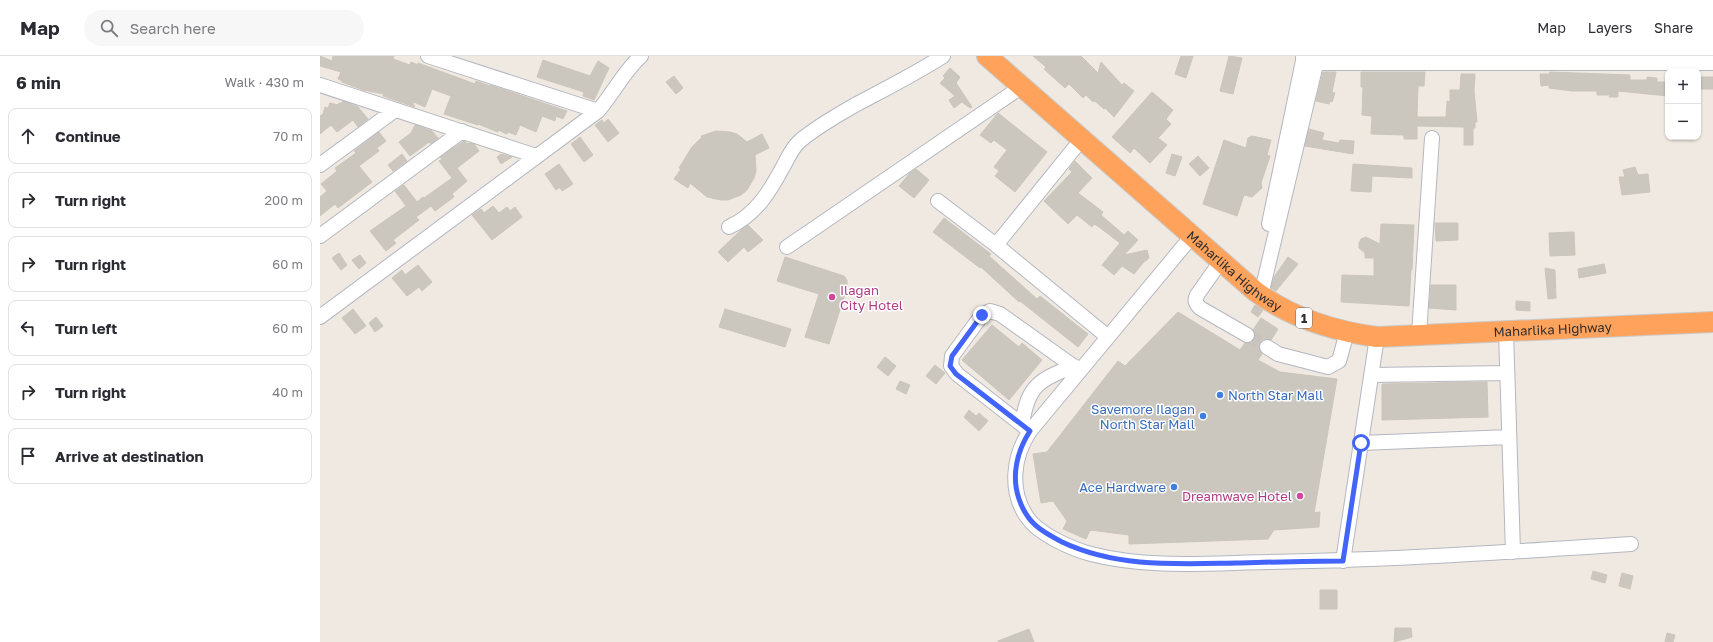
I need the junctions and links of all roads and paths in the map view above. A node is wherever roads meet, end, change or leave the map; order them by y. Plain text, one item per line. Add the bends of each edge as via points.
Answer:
1 (428, 56) edge
2 (641, 56) edge
3 (943, 56) edge
4 (987, 56) edge
5 (1310, 58) edge
6 (1532, 59) edge
7 (1713, 63) edge
8 (321, 87) edge
9 (1021, 87) junction
10 (395, 110) junction
11 (598, 111) junction
12 (462, 131) junction
13 (1432, 138) dead end
14 (1081, 140) junction
15 (536, 156) junction
16 (320, 165) edge
17 (938, 201) dead end
18 (729, 227) dead end
19 (320, 236) edge
20 (1192, 236) junction
21 (996, 245) junction
22 (787, 247) dead end
23 (1221, 261) junction
24 (1258, 293) junction
25 (320, 317) edge
26 (1713, 322) edge
27 (1347, 332) junction
28 (1506, 332) junction
29 (1247, 335) tunnel mouth
30 (1419, 335) junction
31 (1108, 337) junction
32 (1377, 337) junction
33 (1267, 347) tunnel mouth
34 (1077, 368) junction
35 (1507, 373) junction
36 (1371, 375) junction
37 (1026, 427) junction
38 (1509, 437) junction
39 (1361, 443) junction
40 (1631, 544) dead end
41 (1513, 552) junction
42 (1343, 561) junction

1 - 11 street
2 - 11 street
3 - 18 street via 821,124 793,149 769,192 755,210
4 - 9 highway, Maharlika Highway / 1
5 - 6 street
5 - 24 street
6 - 7 street
8 - 10 street
9 - 14 highway, Maharlika Highway / 1
9 - 22 street
10 - 12 street
10 - 16 street
11 - 15 street
12 - 15 street
12 - 19 street
13 - 30 street
14 - 20 highway, Maharlika Highway / 1
14 - 21 street
15 - 25 street
17 - 21 street
20 - 23 highway, Maharlika Highway / 1
20 - 31 street
21 - 31 street
23 - 24 highway, Maharlika Highway / 1
23 - 29 street via 1197,295 1196,304
24 - 27 highway, Maharlika Highway / 1 via 1314,323
26 - 28 highway, Maharlika Highway / 1
27 - 32 highway, Maharlika Highway / 1
27 - 33 street via 1339,361 1328,367 1278,354
28 - 30 highway, Maharlika Highway / 1
28 - 35 street
30 - 32 highway, Maharlika Highway / 1
31 - 34 street
32 - 36 street
34 - 37 street
34 - 37 street via 1042,381 1030,392 1025,405
34 - 37 street via 1000,314 990,312 982,315 952,356 950,366 956,374
35 - 36 street
35 - 38 street
36 - 39 street
37 - 42 street via 1016,460 1016,492 1021,505 1027,518 1037,527 1049,536 1079,550 1131,562 1170,564
38 - 39 street
38 - 41 street
39 - 42 street
40 - 41 street
41 - 42 street

